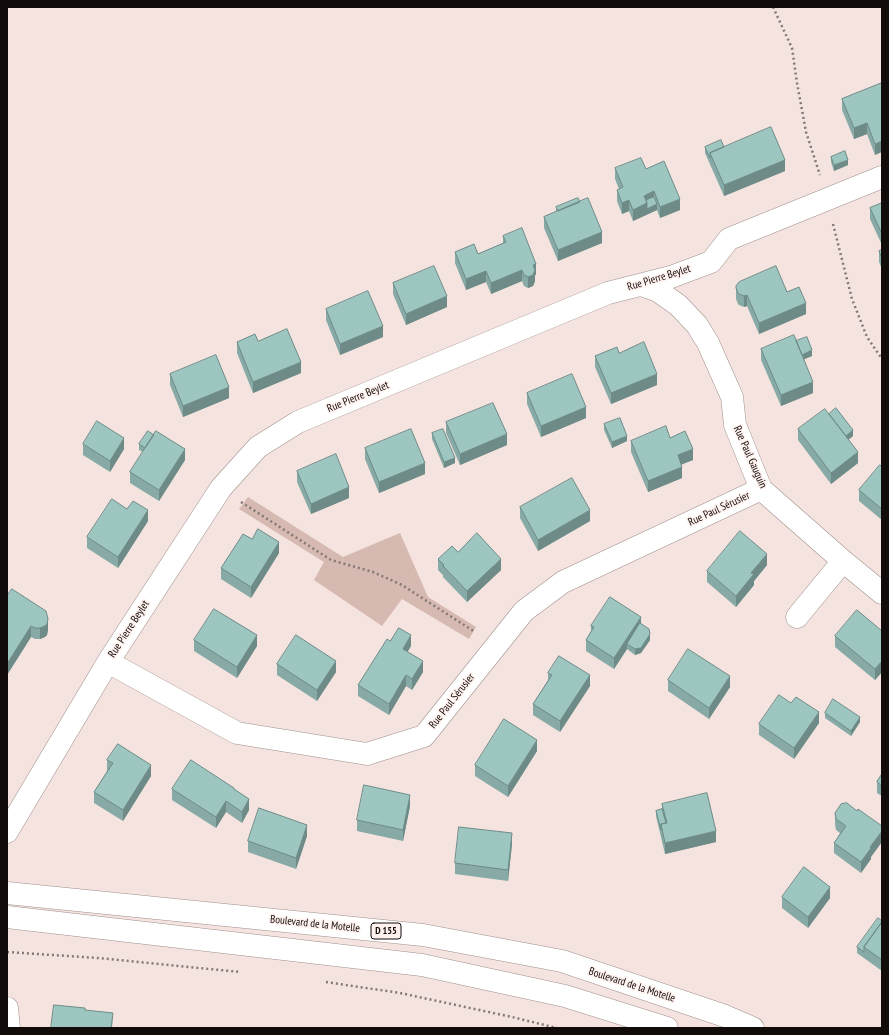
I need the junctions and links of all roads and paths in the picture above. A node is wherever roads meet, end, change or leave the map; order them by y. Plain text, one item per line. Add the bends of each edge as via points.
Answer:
1 (773, 7) edge
2 (882, 177) edge
3 (827, 200) junction
4 (641, 285) junction
5 (882, 359) edge
6 (221, 488) junction
7 (761, 489) junction
8 (843, 561) junction
9 (882, 593) edge
10 (798, 617) dead end
11 (496, 646) junction
12 (108, 662) junction
13 (7, 832) edge
14 (7, 893) edge
15 (7, 917) edge
16 (7, 952) edge
17 (247, 972) dead end
18 (323, 981) dead end
19 (7, 1008) edge
20 (9, 1028) edge
21 (557, 1028) edge
22 (667, 1028) edge
23 (753, 1028) edge

1 - 3 path via 792,48 806,132
2 - 3 street, Rue Pierre Beylet
3 - 4 street, Rue Pierre Beylet via 729,239 710,262
3 - 5 path via 852,299 866,337
4 - 6 street, Rue Pierre Beylet via 608,293 298,422 258,447
4 - 7 street, Rue Paul Gauguin via 658,291 678,305 697,325 708,342 732,397 735,426
6 - 11 path via 331,560 373,572 402,585
6 - 12 street, Rue Pierre Beylet
7 - 8 street, Rue Paul Gauguin
7 - 11 street, Rue Paul Sérusier via 563,582 524,611
8 - 9 street, Rue Paul Gauguin
8 - 10 street
11 - 12 street, Rue Paul Sérusier via 424,736 366,754 237,733
12 - 13 street, Rue Pierre Beylet
14 - 23 street, Boulevard de la Motelle / D 155 via 423,934 562,961 725,1016
15 - 22 street via 422,965 565,996
16 - 17 path
18 - 21 path via 400,993
19 - 20 street

